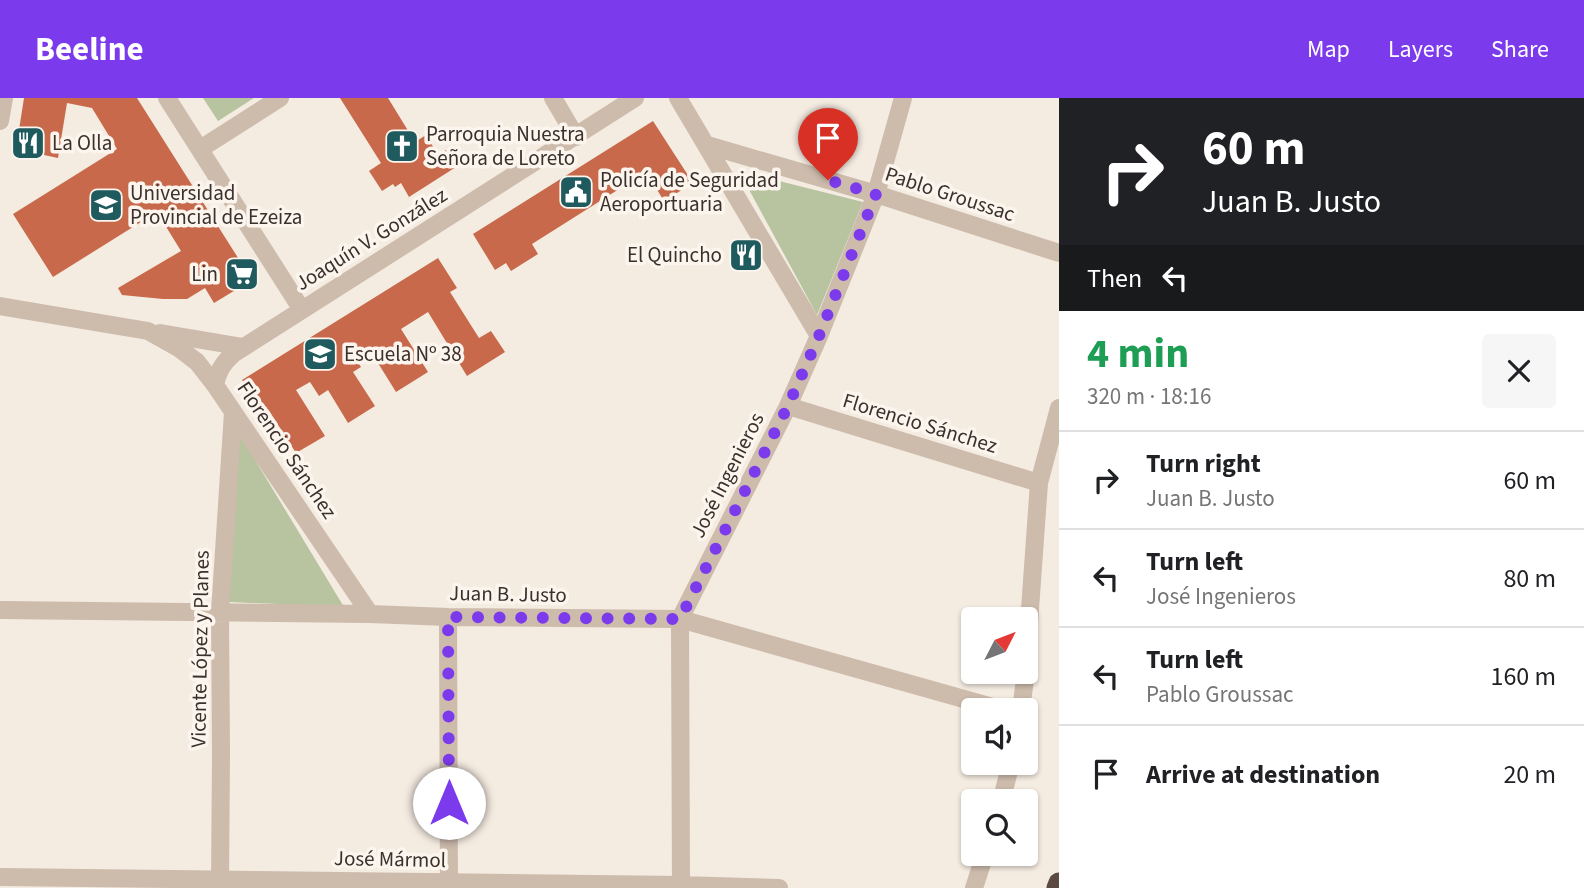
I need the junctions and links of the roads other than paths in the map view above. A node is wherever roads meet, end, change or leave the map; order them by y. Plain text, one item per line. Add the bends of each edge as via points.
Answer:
1 (4, 98) edge
2 (167, 98) edge
3 (280, 98) edge
4 (552, 98) edge
5 (635, 98) edge
6 (678, 98) edge
7 (903, 98) edge
8 (619, 103) edge
9 (0, 121) edge
10 (576, 137) junction
11 (707, 145) junction
12 (200, 149) junction
13 (876, 194) junction
14 (1059, 253) edge
15 (0, 306) edge
16 (302, 310) junction
17 (148, 331) junction
18 (819, 336) junction
19 (243, 347) junction
20 (215, 385) junction
21 (788, 406) junction
22 (1059, 408) edge
23 (233, 412) junction
24 (1039, 484) junction
25 (0, 610) edge
26 (220, 613) junction
27 (370, 614) junction
28 (448, 617) junction
29 (680, 619) junction
30 (961, 698) edge
31 (1023, 698) edge
32 (981, 866) edge
33 (0, 877) edge
34 (1059, 883) edge
35 (220, 884) edge
36 (450, 885) edge
37 (681, 887) edge
38 (779, 888) edge
39 (974, 888) edge
40 (1057, 888) edge

1 - 9 street
2 - 12 street
3 - 12 street
4 - 10 street
5 - 8 street, Joaquín V. González
6 - 11 street
7 - 13 street, José Ingenieros
8 - 10 street, Joaquín V. González
10 - 16 street, Joaquín V. González
11 - 13 street, Pablo Groussac
11 - 18 street
12 - 16 street
13 - 14 street, Pablo Groussac
13 - 18 street, José Ingenieros
15 - 17 street, Florencio Sánchez
16 - 19 street, Joaquín V. González
17 - 19 street, Florencio Sánchez
17 - 20 street, Florencio Sánchez via 197,362
18 - 21 street, José Ingenieros
19 - 20 street, Joaquín V. González via 224,362
20 - 23 street, Florencio Sánchez
21 - 24 street, Florencio Sánchez
21 - 29 street, José Ingenieros
22 - 24 street
23 - 26 street, Vicente López y Planes
23 - 27 street, Florencio Sánchez
24 - 31 street
25 - 26 street, Juan B. Justo
26 - 27 street, Juan B. Justo
26 - 35 street, Vicente López y Planes
27 - 28 street, Juan B. Justo
28 - 29 street, Juan B. Justo
28 - 36 street
29 - 30 street, Juan B. Justo
29 - 37 street, José Ingenieros
32 - 39 street
33 - 35 street, José Mármol
34 - 40 highway
35 - 36 street, José Mármol
36 - 37 street, José Mármol
37 - 38 street, José Mármol

